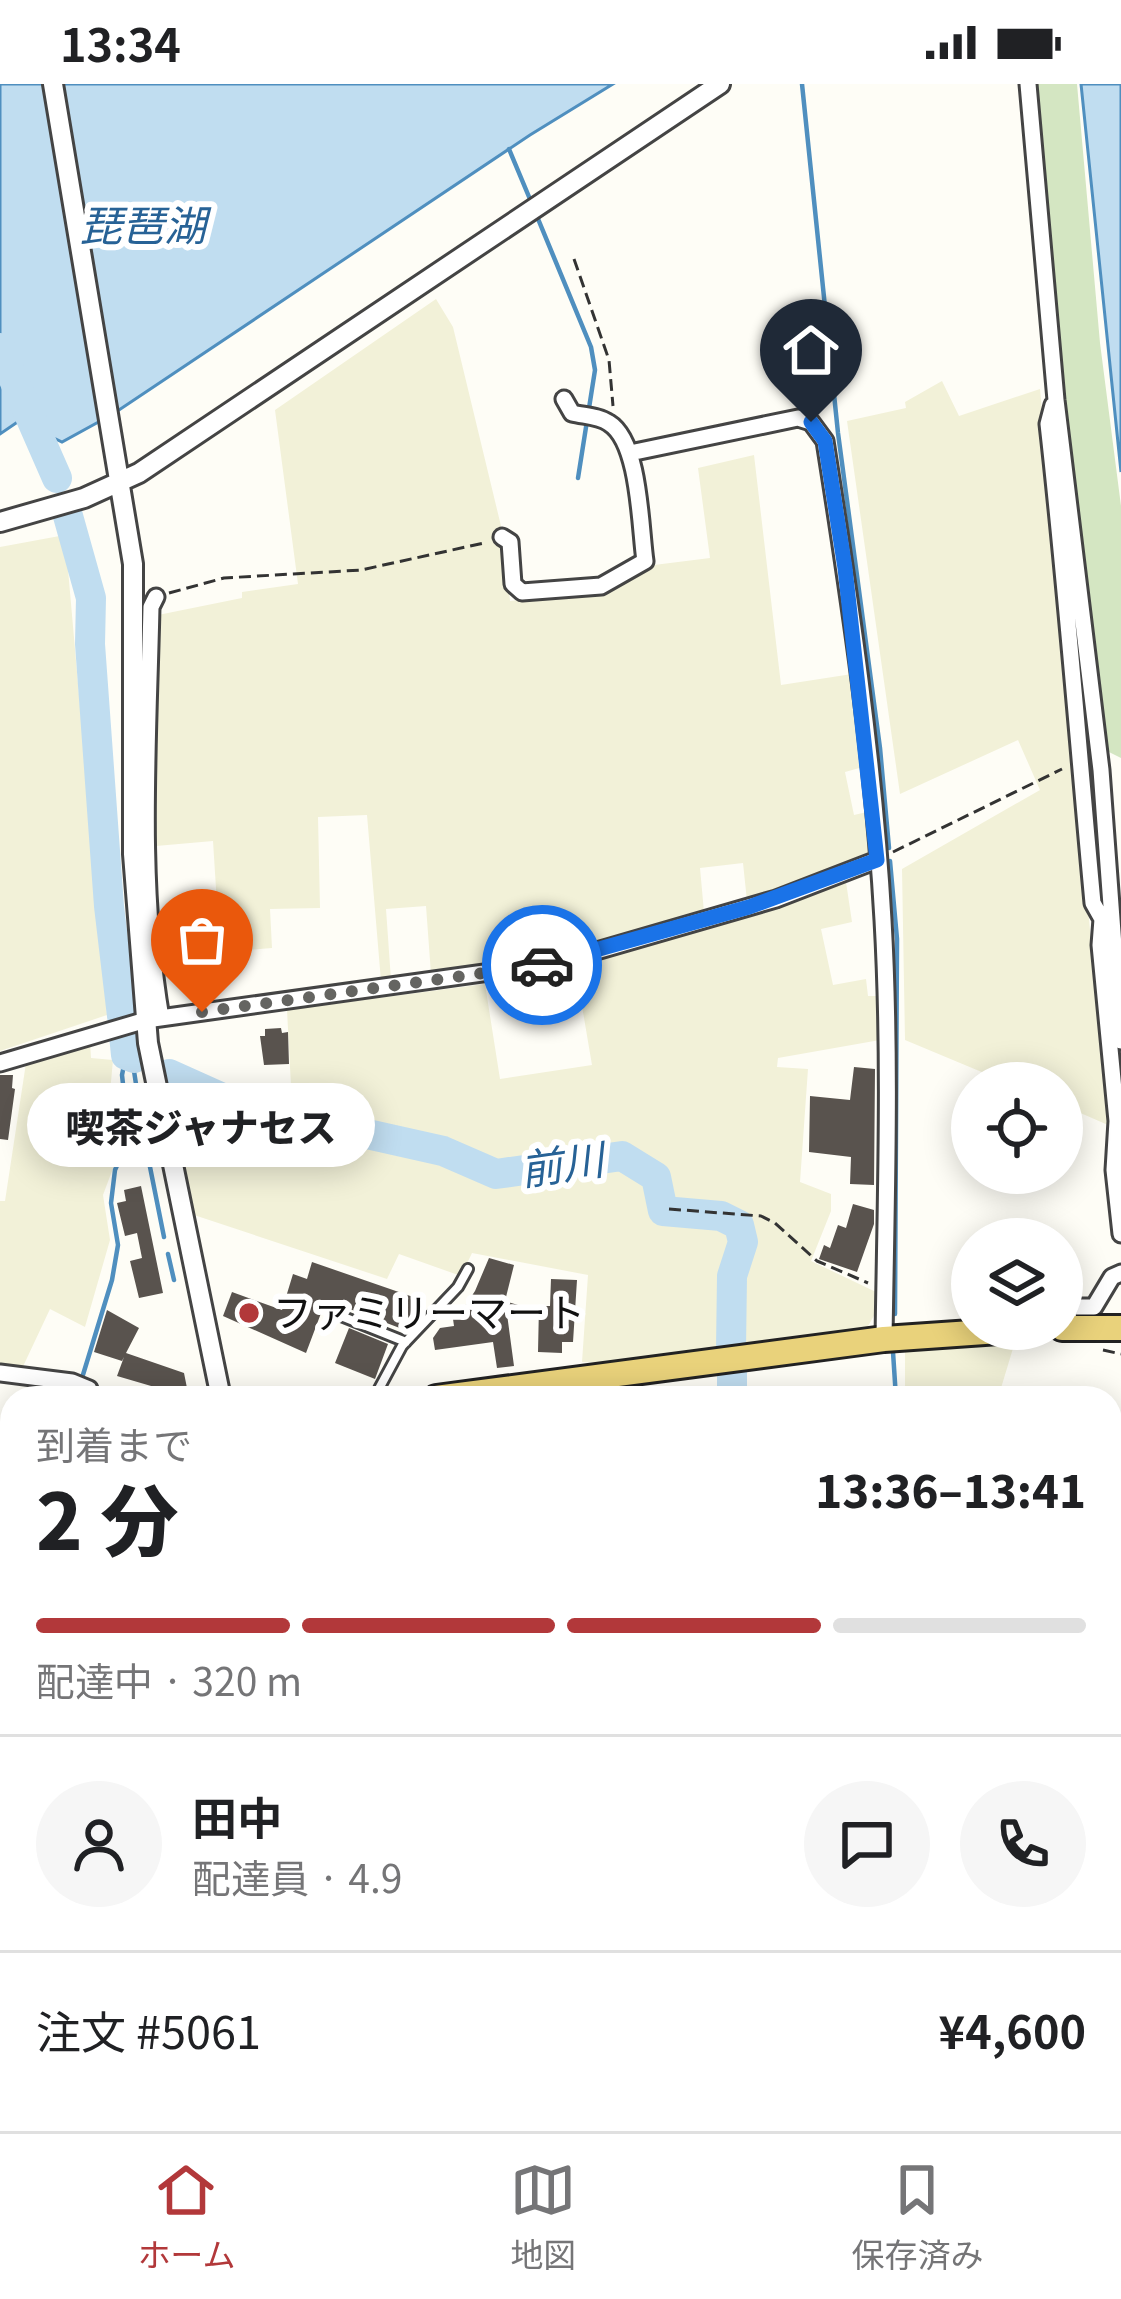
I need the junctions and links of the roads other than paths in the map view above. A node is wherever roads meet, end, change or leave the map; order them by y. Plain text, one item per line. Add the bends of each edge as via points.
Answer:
1 (53, 84) edge
2 (721, 84) edge
3 (1028, 84) edge
4 (564, 399) dead end
5 (1056, 400) junction
6 (630, 452) junction
7 (120, 483) junction
8 (0, 521) edge
9 (502, 537) road end
10 (156, 598) road end
11 (1121, 768) edge
12 (1101, 770) junction
13 (877, 860) junction
14 (1106, 918) junction
15 (147, 1020) junction
16 (1121, 1041) edge
17 (0, 1063) edge
18 (1121, 1234) edge
19 (468, 1269) dead end
20 (1121, 1273) edge
21 (1083, 1307) edge
22 (331, 1312) dead end
23 (1083, 1328) edge
24 (1121, 1328) edge
25 (951, 1335) edge
26 (884, 1340) junction
27 (406, 1342) junction
28 (0, 1373) edge
29 (82, 1386) edge
30 (218, 1386) edge
31 (381, 1386) edge
32 (529, 1386) edge

1 - 7 street
2 - 7 street
3 - 5 street
4 - 6 street via 572,413 606,420
5 - 12 street
5 - 14 street via 1048,424 1079,760 1093,903
6 - 9 street via 645,561 601,586 522,592
6 - 13 street via 798,418 820,430 851,610
7 - 8 street
7 - 15 street via 133,564 133,854
10 - 15 street via 148,845 154,976
11 - 12 street
12 - 14 street
13 - 15 street via 555,963
13 - 26 street via 888,1067
14 - 16 street
14 - 18 street via 1100,945
15 - 17 street
15 - 30 street
19 - 27 lane
20 - 21 street via 1094,1307
22 - 27 lane
23 - 24 main road
25 - 26 main road
26 - 32 main road
27 - 31 lane
28 - 29 street

